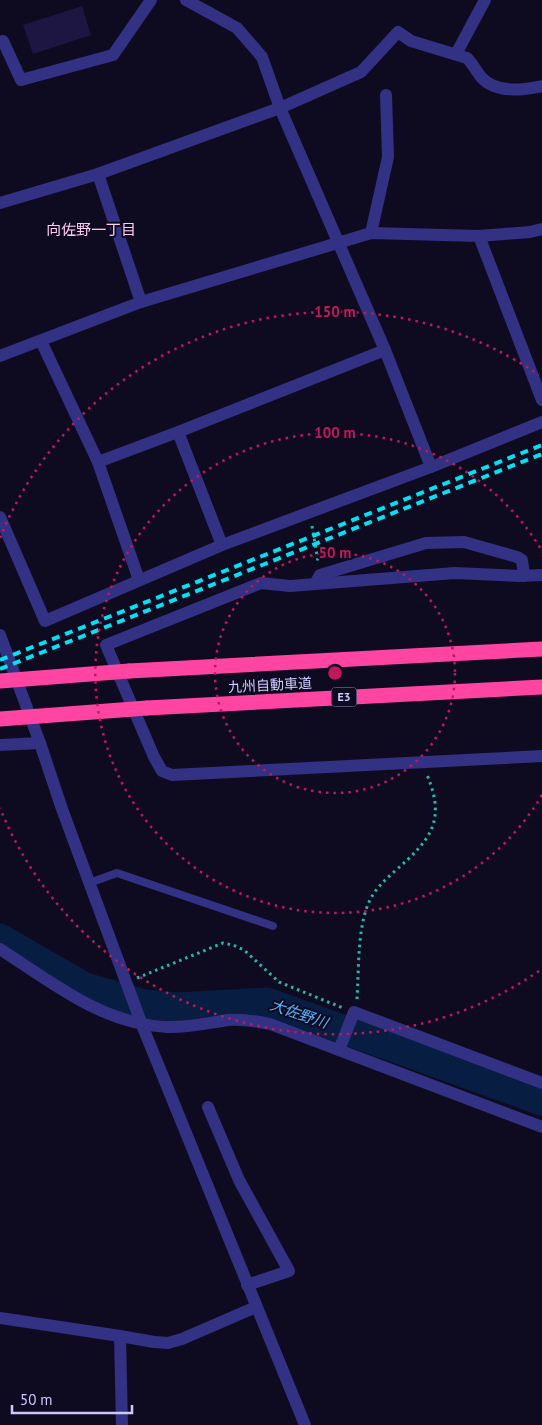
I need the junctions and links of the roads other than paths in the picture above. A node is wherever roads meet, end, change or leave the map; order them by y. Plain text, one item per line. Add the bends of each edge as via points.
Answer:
1 (151, 0) edge
2 (186, 0) edge
3 (485, 0) edge
4 (0, 42) edge
5 (456, 54) junction
6 (542, 86) edge
7 (386, 95) dead end
8 (280, 108) junction
9 (98, 174) junction
10 (0, 203) edge
11 (542, 229) edge
12 (371, 234) junction
13 (479, 236) junction
14 (340, 244) junction
15 (141, 302) junction
16 (41, 341) junction
17 (385, 350) junction
18 (0, 356) edge
19 (542, 400) edge
20 (542, 422) edge
21 (178, 432) junction
22 (98, 462) junction
23 (431, 468) junction
24 (0, 517) edge
25 (222, 545) junction
26 (542, 574) edge
27 (524, 576) junction
28 (317, 579) junction
29 (139, 580) junction
30 (0, 635) edge
31 (542, 649) edge
32 (0, 680) edge
33 (542, 687) edge
34 (0, 719) edge
35 (40, 743) junction
36 (0, 745) edge
37 (542, 756) edge
38 (89, 883) junction
39 (273, 926) dead end
40 (0, 949) edge
41 (142, 1025) junction
42 (339, 1050) junction
43 (542, 1083) edge
44 (208, 1107) dead end
45 (542, 1127) edge
46 (247, 1285) junction
47 (256, 1307) junction
48 (0, 1318) edge
49 (120, 1336) junction
50 (122, 1425) edge
51 (305, 1425) edge

1 - 4 street via 113,55 21,80 3,41
2 - 8 street via 237,28 262,57
3 - 5 street
5 - 6 street via 467,58 489,85 512,90
5 - 8 street via 412,41 398,32 361,72
7 - 12 street via 388,157
8 - 9 street
8 - 14 street
9 - 10 street
9 - 15 street
11 - 13 street
12 - 13 street
12 - 14 street
13 - 19 street
14 - 15 street
14 - 17 street
15 - 16 street
16 - 18 street
16 - 22 street
17 - 21 street
17 - 23 street
20 - 23 street
21 - 22 street
21 - 25 street
22 - 29 street
23 - 25 street
24 - 29 street via 45,621
25 - 29 street
26 - 27 street
27 - 28 street via 455,573
27 - 28 street via 522,560 517,557 464,542 445,541 426,543
28 - 37 street via 290,586 261,583 106,645 162,771 172,775
30 - 35 street
31 - 32 highway, 九州自動車道, bridge
33 - 34 highway, 九州自動車道 / E3, bridge
35 - 36 street
35 - 38 street
38 - 39 lane via 117,873
38 - 41 street
40 - 41 street via 86,1004
41 - 42 street via 170,1027 230,1020 254,1021
41 - 46 street
42 - 43 street via 354,1012
42 - 45 street
44 - 46 street via 239,1180 289,1271
46 - 47 street
47 - 49 street via 168,1343
47 - 51 street
48 - 49 street
49 - 50 street

